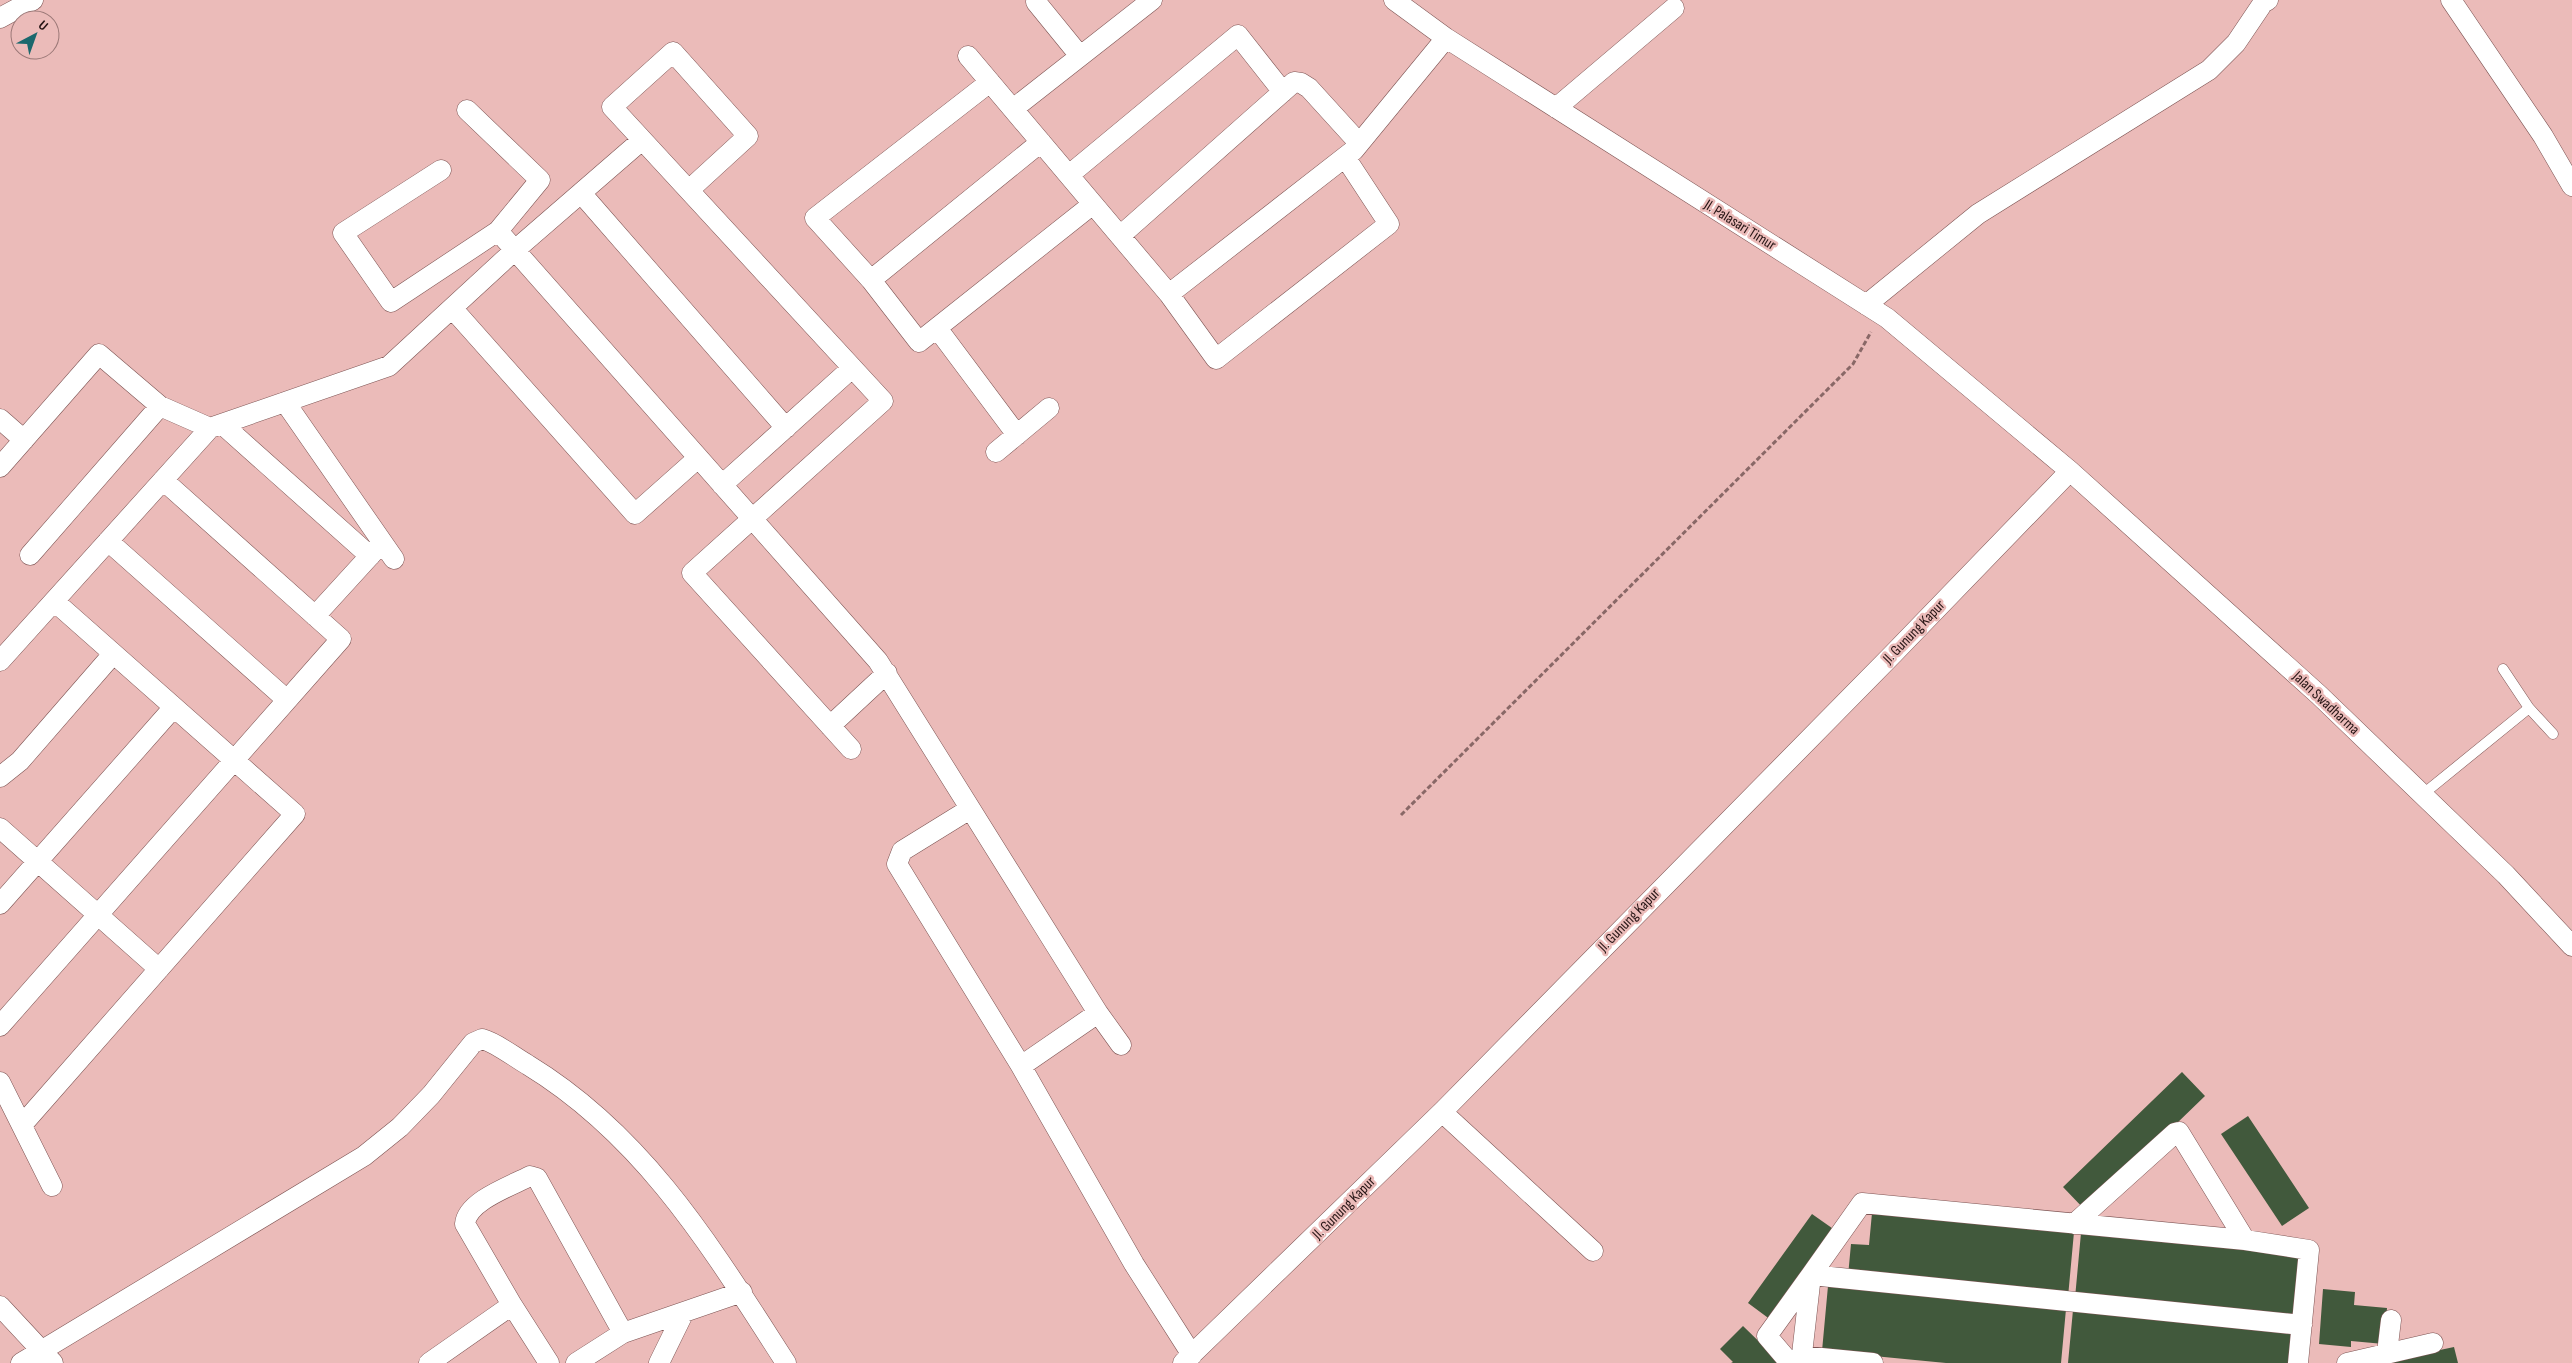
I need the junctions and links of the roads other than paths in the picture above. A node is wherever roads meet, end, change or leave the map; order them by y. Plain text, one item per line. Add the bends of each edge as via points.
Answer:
1 (32, 0) edge
2 (1152, 0) edge
3 (1394, 0) edge
4 (2451, 0) edge
5 (2263, 1) edge
6 (1036, 2) dead end
7 (1674, 8) dead end
8 (0, 18) edge
9 (1446, 38) junction
10 (968, 56) dead end
11 (1080, 56) junction
12 (990, 82) junction
13 (1283, 92) junction
14 (1556, 108) junction
15 (1013, 109) junction
16 (467, 110) dead end
17 (642, 140) junction
18 (1041, 142) junction
19 (1359, 143) junction
20 (1345, 157) junction
21 (441, 170) dead end
22 (1069, 175) junction
23 (2572, 186) edge
24 (688, 190) junction
25 (581, 193) junction
26 (1093, 204) junction
27 (498, 231) junction
28 (1120, 236) junction
29 (515, 250) junction
30 (871, 280) junction
31 (1169, 294) junction
32 (452, 308) junction
33 (1874, 309) junction
34 (937, 328) junction
35 (852, 368) junction
36 (285, 402) junction
37 (160, 406) junction
38 (1049, 408) dead end
39 (0, 419) edge
40 (216, 426) junction
41 (786, 428) junction
42 (1017, 435) junction
43 (24, 440) junction
44 (996, 452) dead end
45 (698, 458) junction
46 (0, 468) edge
47 (2070, 471) junction
48 (163, 480) junction
49 (722, 485) junction
50 (752, 519) junction
51 (108, 541) junction
52 (376, 549) junction
53 (30, 555) dead end
54 (394, 558) dead end
55 (54, 601) junction
56 (315, 616) junction
57 (113, 654) junction
58 (0, 661) edge
59 (2503, 669) dead end
60 (887, 673) junction
61 (287, 700) junction
62 (174, 707) junction
63 (2529, 708) junction
64 (830, 726) junction
65 (2553, 734) dead end
66 (851, 749) dead end
67 (234, 760) junction
68 (0, 777) edge
69 (2422, 795) junction
70 (970, 809) junction
71 (0, 828) edge
72 (38, 861) junction
73 (0, 904) edge
74 (98, 915) junction
75 (2572, 946) edge
76 (159, 969) junction
77 (1098, 1013) junction
78 (0, 1026) edge
79 (1121, 1045) dead end
80 (1021, 1066) junction
81 (0, 1082) edge
82 (1442, 1112) junction
83 (22, 1125) junction
84 (52, 1186) dead end
85 (2074, 1224) junction
86 (2245, 1240) junction
87 (1593, 1251) dead end
88 (1811, 1275) junction
89 (742, 1292) junction
90 (512, 1305) junction
91 (0, 1306) edge
92 (683, 1314) junction
93 (2390, 1320) dead end
94 (2302, 1325) junction
95 (624, 1333) junction
96 (2432, 1343) dead end
97 (2387, 1353) junction
98 (47, 1357) edge
99 (1187, 1359) edge
100 (1798, 1361) edge
101 (21, 1363) edge
102 (429, 1363) edge
103 (549, 1363) edge
104 (576, 1363) edge
105 (659, 1363) edge
106 (786, 1363) edge
107 (1873, 1363) edge
108 (2298, 1363) edge
109 (2348, 1363) edge

1 - 8 street
2 - 11 street
3 - 9 street, Jl. Palasari Timur
4 - 23 street via 2543,136
5 - 33 street via 2236,44 2209,70 1978,214
6 - 11 street
7 - 14 street
9 - 14 street, Jl. Palasari Timur
9 - 19 street
10 - 12 street
11 - 15 street
12 - 15 street
12 - 30 street via 815,218
13 - 19 street via 1294,82 1301,83
13 - 22 street via 1238,35
13 - 28 street
14 - 33 street, Jl. Palasari Timur
15 - 18 street
16 - 27 street via 540,180
17 - 24 street
17 - 24 street via 612,107 673,52 748,136
17 - 25 street
18 - 22 street
18 - 30 street
19 - 20 street
20 - 31 street
20 - 31 street via 1389,224 1216,359
21 - 27 street via 343,233 391,302
22 - 26 street
24 - 35 street
25 - 29 street
25 - 41 street
26 - 28 street
26 - 34 street
27 - 29 street
28 - 31 street
29 - 32 street
29 - 45 street
30 - 34 street via 919,342
32 - 36 street via 389,366
32 - 45 street via 635,514
33 - 47 street, Jl. Palasari Timur
34 - 42 street
35 - 41 street
35 - 50 street via 882,401
36 - 40 street
36 - 52 street
37 - 40 street
37 - 43 street via 99,354
37 - 53 street
38 - 42 street
39 - 43 street
40 - 48 street
40 - 52 street
41 - 49 street
42 - 44 street
43 - 46 street
45 - 49 street
47 - 69 street, Jalan Swadharma via 2319,695
47 - 82 street, Jl. Gunung Kapur
48 - 51 street
48 - 56 street
49 - 50 street
50 - 60 street
50 - 64 street via 692,573
51 - 55 street
51 - 61 street
52 - 54 street
52 - 56 street
55 - 57 street
55 - 58 street
56 - 61 street via 341,639
57 - 62 street
57 - 68 street via 20,761
59 - 63 lane
60 - 64 street
60 - 70 street
61 - 67 street
62 - 67 street
62 - 72 street
63 - 65 lane
63 - 69 lane
64 - 66 street
67 - 74 street
67 - 76 street via 295,814
69 - 75 street, Jalan Swadharma via 2506,875
70 - 77 street
70 - 80 street via 902,851 898,864
71 - 72 street
72 - 73 street
72 - 74 street
74 - 76 street
74 - 78 street
76 - 83 street
77 - 79 street
77 - 80 street
80 - 99 street
81 - 83 street
82 - 87 street
82 - 99 street, Jl. Gunung Kapur
83 - 84 street
85 - 86 street
85 - 86 street via 2174,1133 2180,1132
85 - 88 street via 1862,1203
86 - 94 street via 2309,1250
88 - 94 street
88 - 100 street
88 - 100 street via 1767,1336
89 - 92 street
89 - 98 street via 678,1200 614,1131 559,1084 482,1039 473,1043 400,1127 364,1156
89 - 106 street
90 - 95 street via 465,1224 465,1218 479,1202 534,1176
90 - 102 street
90 - 103 street
91 - 98 street
92 - 95 street
92 - 105 street
93 - 97 street
94 - 108 street
95 - 104 street
96 - 97 street
97 - 109 street
98 - 101 street
100 - 107 street

